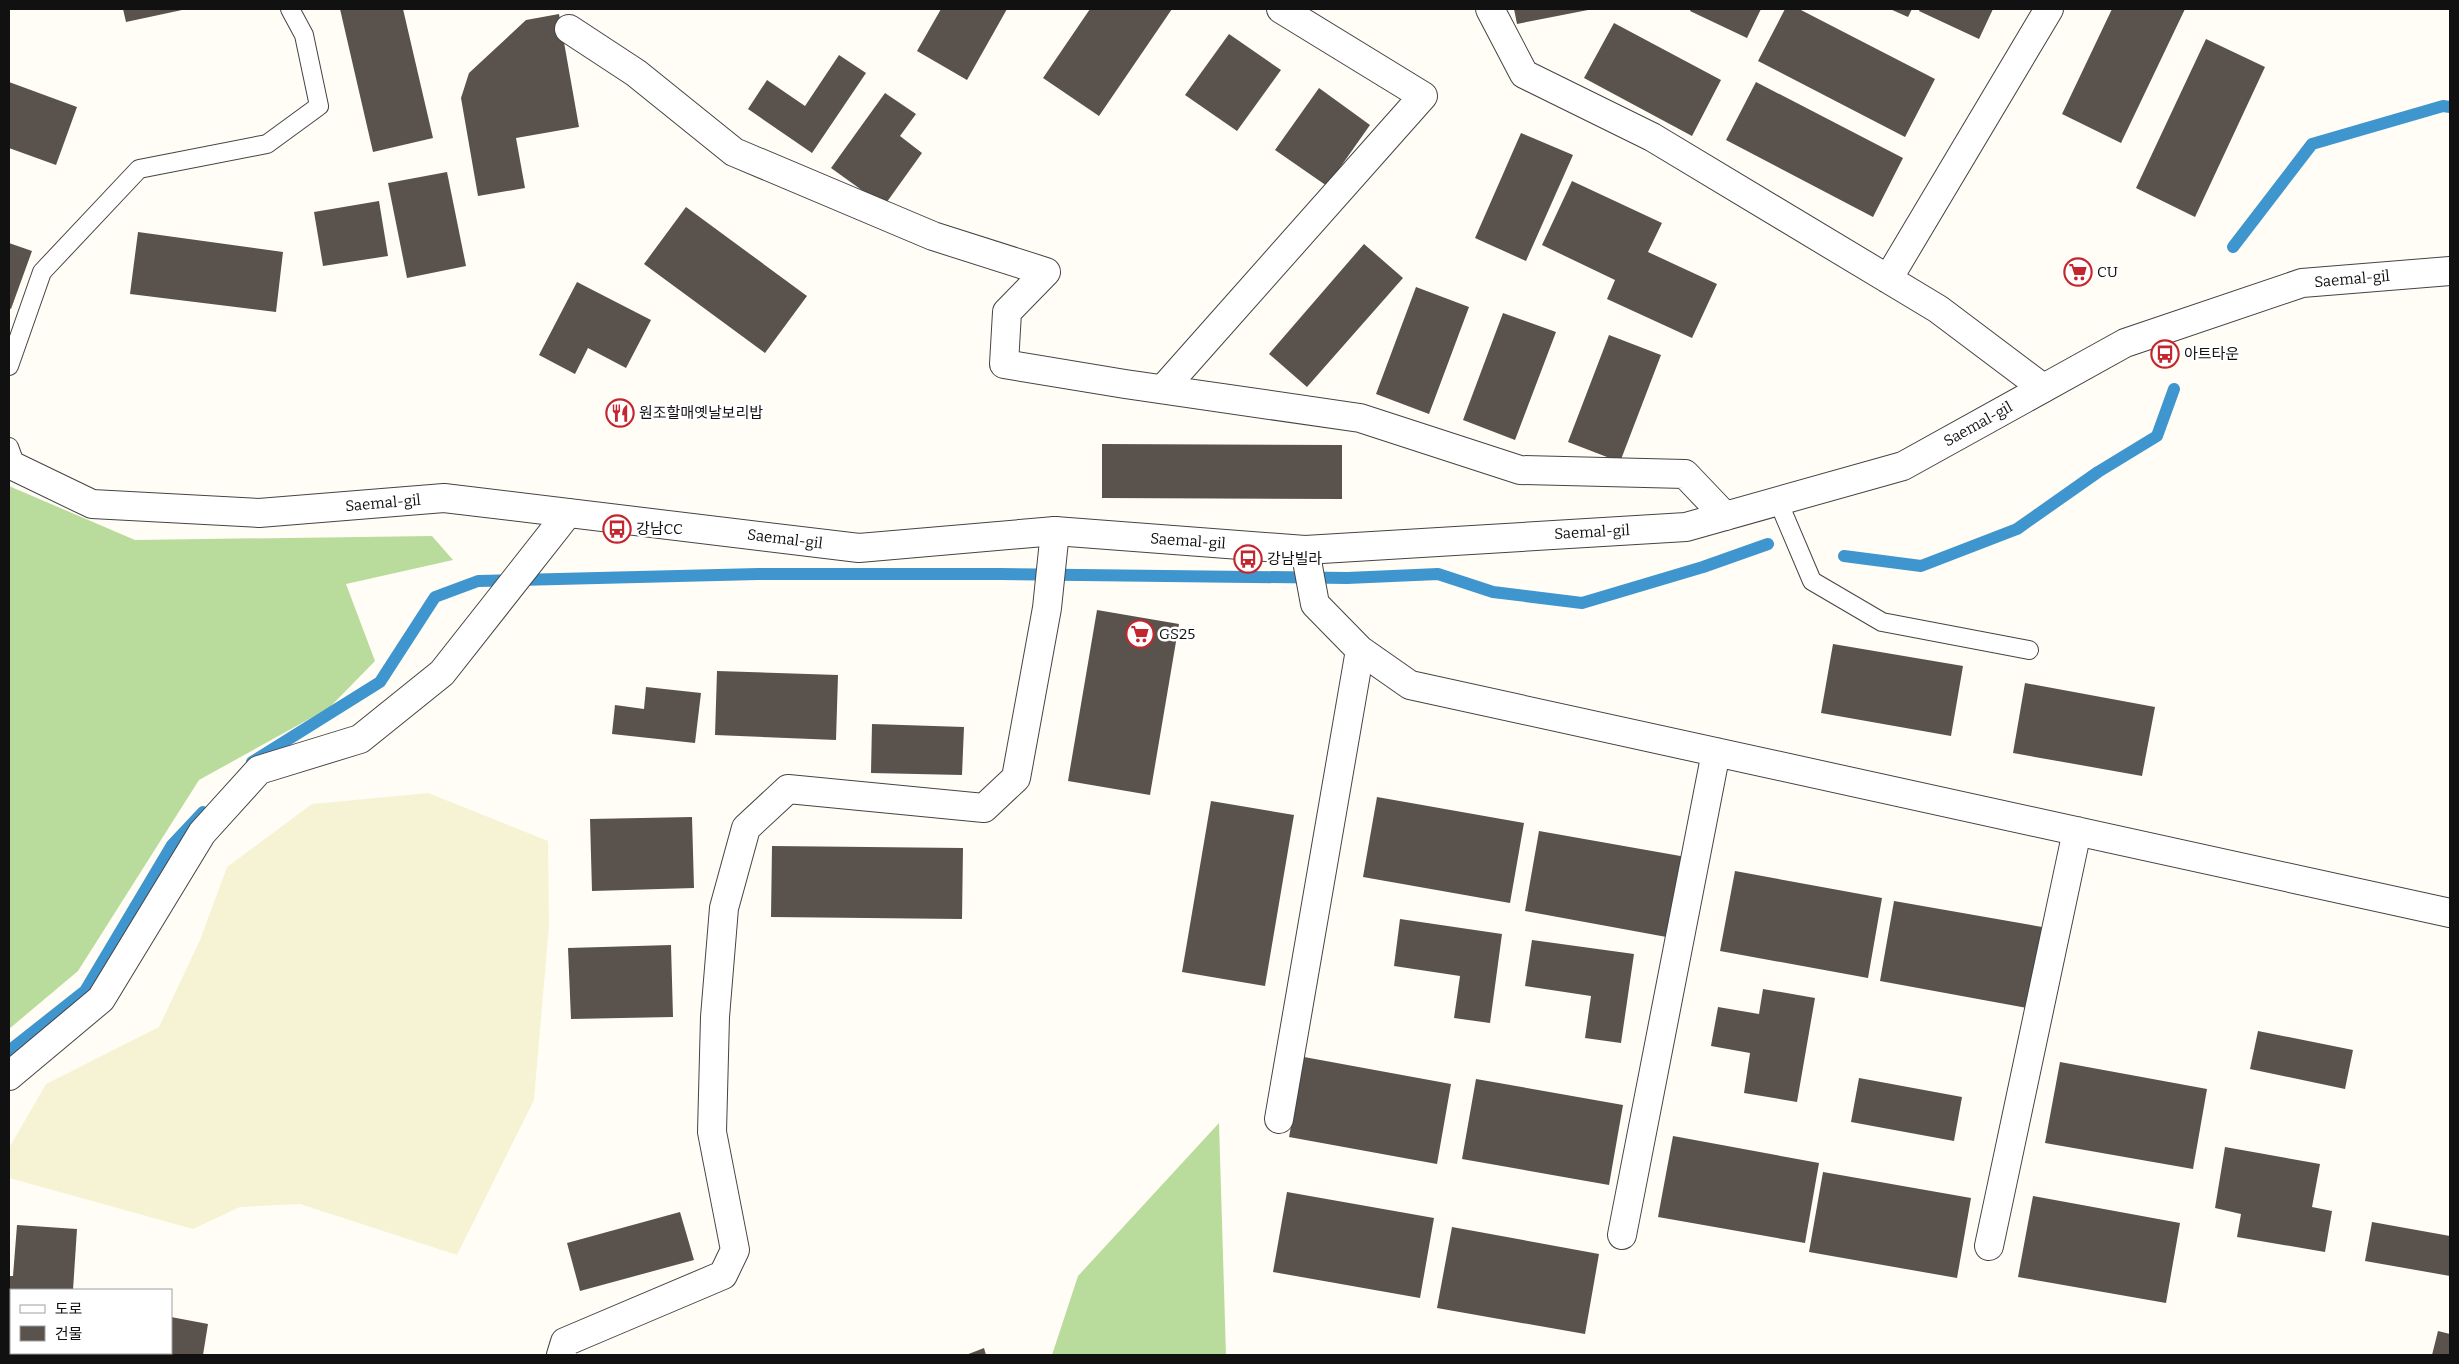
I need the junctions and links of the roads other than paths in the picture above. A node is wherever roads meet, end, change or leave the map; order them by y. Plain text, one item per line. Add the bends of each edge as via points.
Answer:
1 (290, 9) edge
2 (1281, 9) edge
3 (1490, 9) edge
4 (2049, 9) edge
5 (569, 29) dead end
6 (2450, 271) edge
7 (1888, 279) junction
8 (9, 366) edge
9 (2043, 388) junction
10 (1163, 389) junction
11 (11, 459) edge
12 (1778, 501) junction
13 (568, 513) junction
14 (1725, 516) junction
15 (1055, 531) junction
16 (1305, 551) junction
17 (1360, 650) junction
18 (2029, 650) dead end
19 (1716, 752) junction
20 (2077, 831) junction
21 (2450, 913) edge
22 (9, 1076) edge
23 (1279, 1119) dead end
24 (1622, 1235) dead end
25 (1989, 1246) dead end
26 (561, 1355) edge

1 - 8 lane via 304,35 319,106 267,144 139,169 42,272
2 - 10 street via 1423,96
3 - 7 street via 1524,74 1652,137
4 - 7 street
5 - 10 street via 636,73 734,152 932,236 1046,272 1007,312 1004,364
6 - 9 street, Saemal-gil via 2302,283 2125,343
7 - 9 street via 1938,309
9 - 12 street, Saemal-gil via 1903,466
10 - 14 street via 1360,418 1520,470 1685,474
11 - 13 street, Saemal-gil via 92,504 259,513 444,498
12 - 14 street, Saemal-gil
12 - 18 lane via 1812,581 1882,622
13 - 15 street, Saemal-gil via 859,548
13 - 22 street via 442,672 360,738 259,770 202,833 101,999
14 - 16 street, Saemal-gil via 1686,527
15 - 16 street, Saemal-gil
15 - 26 street via 1047,608 1016,778 984,808 788,789 746,828 724,908 714,1017 712,1132 735,1250 723,1275 565,1342
16 - 17 street via 1315,604
17 - 19 street via 1410,685
17 - 23 street
19 - 20 street
19 - 24 street
20 - 21 street
20 - 25 street

